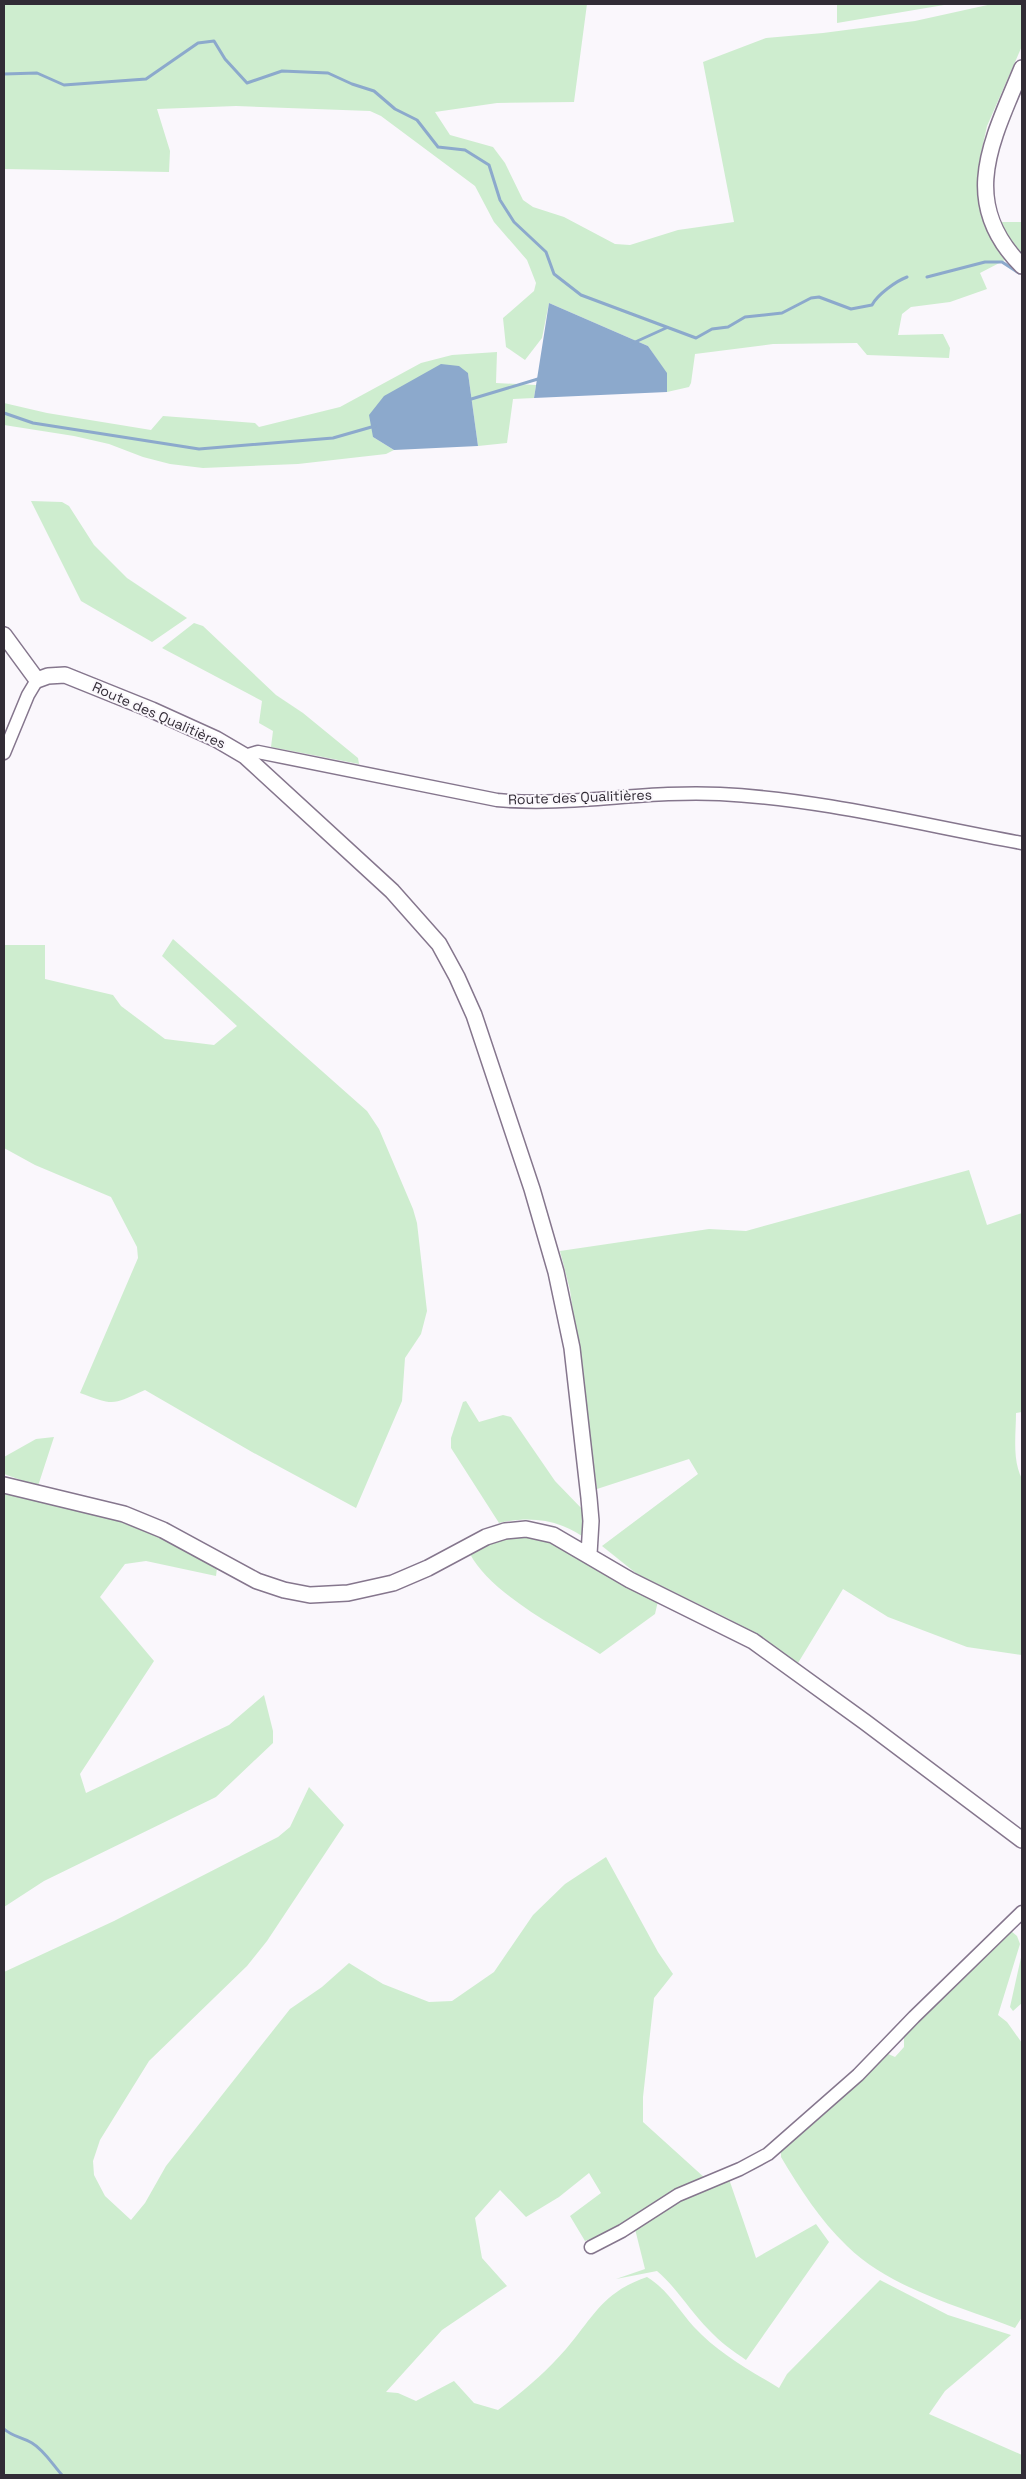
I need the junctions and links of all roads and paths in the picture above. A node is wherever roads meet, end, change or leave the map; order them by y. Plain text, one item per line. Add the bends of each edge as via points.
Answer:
1 (1022, 68) edge
2 (1021, 266) edge
3 (4, 635) edge
4 (37, 680) junction
5 (4, 753) edge
6 (245, 756) junction
7 (1022, 842) edge
8 (4, 1485) edge
9 (589, 1554) junction
10 (1022, 1840) edge
11 (1022, 1912) edge
12 (590, 2247) dead end

1 - 2 street via 991,145 986,174 991,223
3 - 4 street
4 - 5 street
4 - 6 street, Route des Qualitières via 65,675 152,710
6 - 7 street, Route des Qualitières via 258,752 497,800 722,794 814,804
6 - 9 street via 412,912 439,944 464,992 534,1197 563,1301 572,1348 592,1522
8 - 9 street via 124,1514 163,1530 257,1580 284,1590 310,1594 348,1593 393,1583 486,1537 516,1529 553,1534
9 - 10 street via 630,1580 766,1649
11 - 12 street via 858,2075 768,2154 740,2170 678,2195 622,2231

